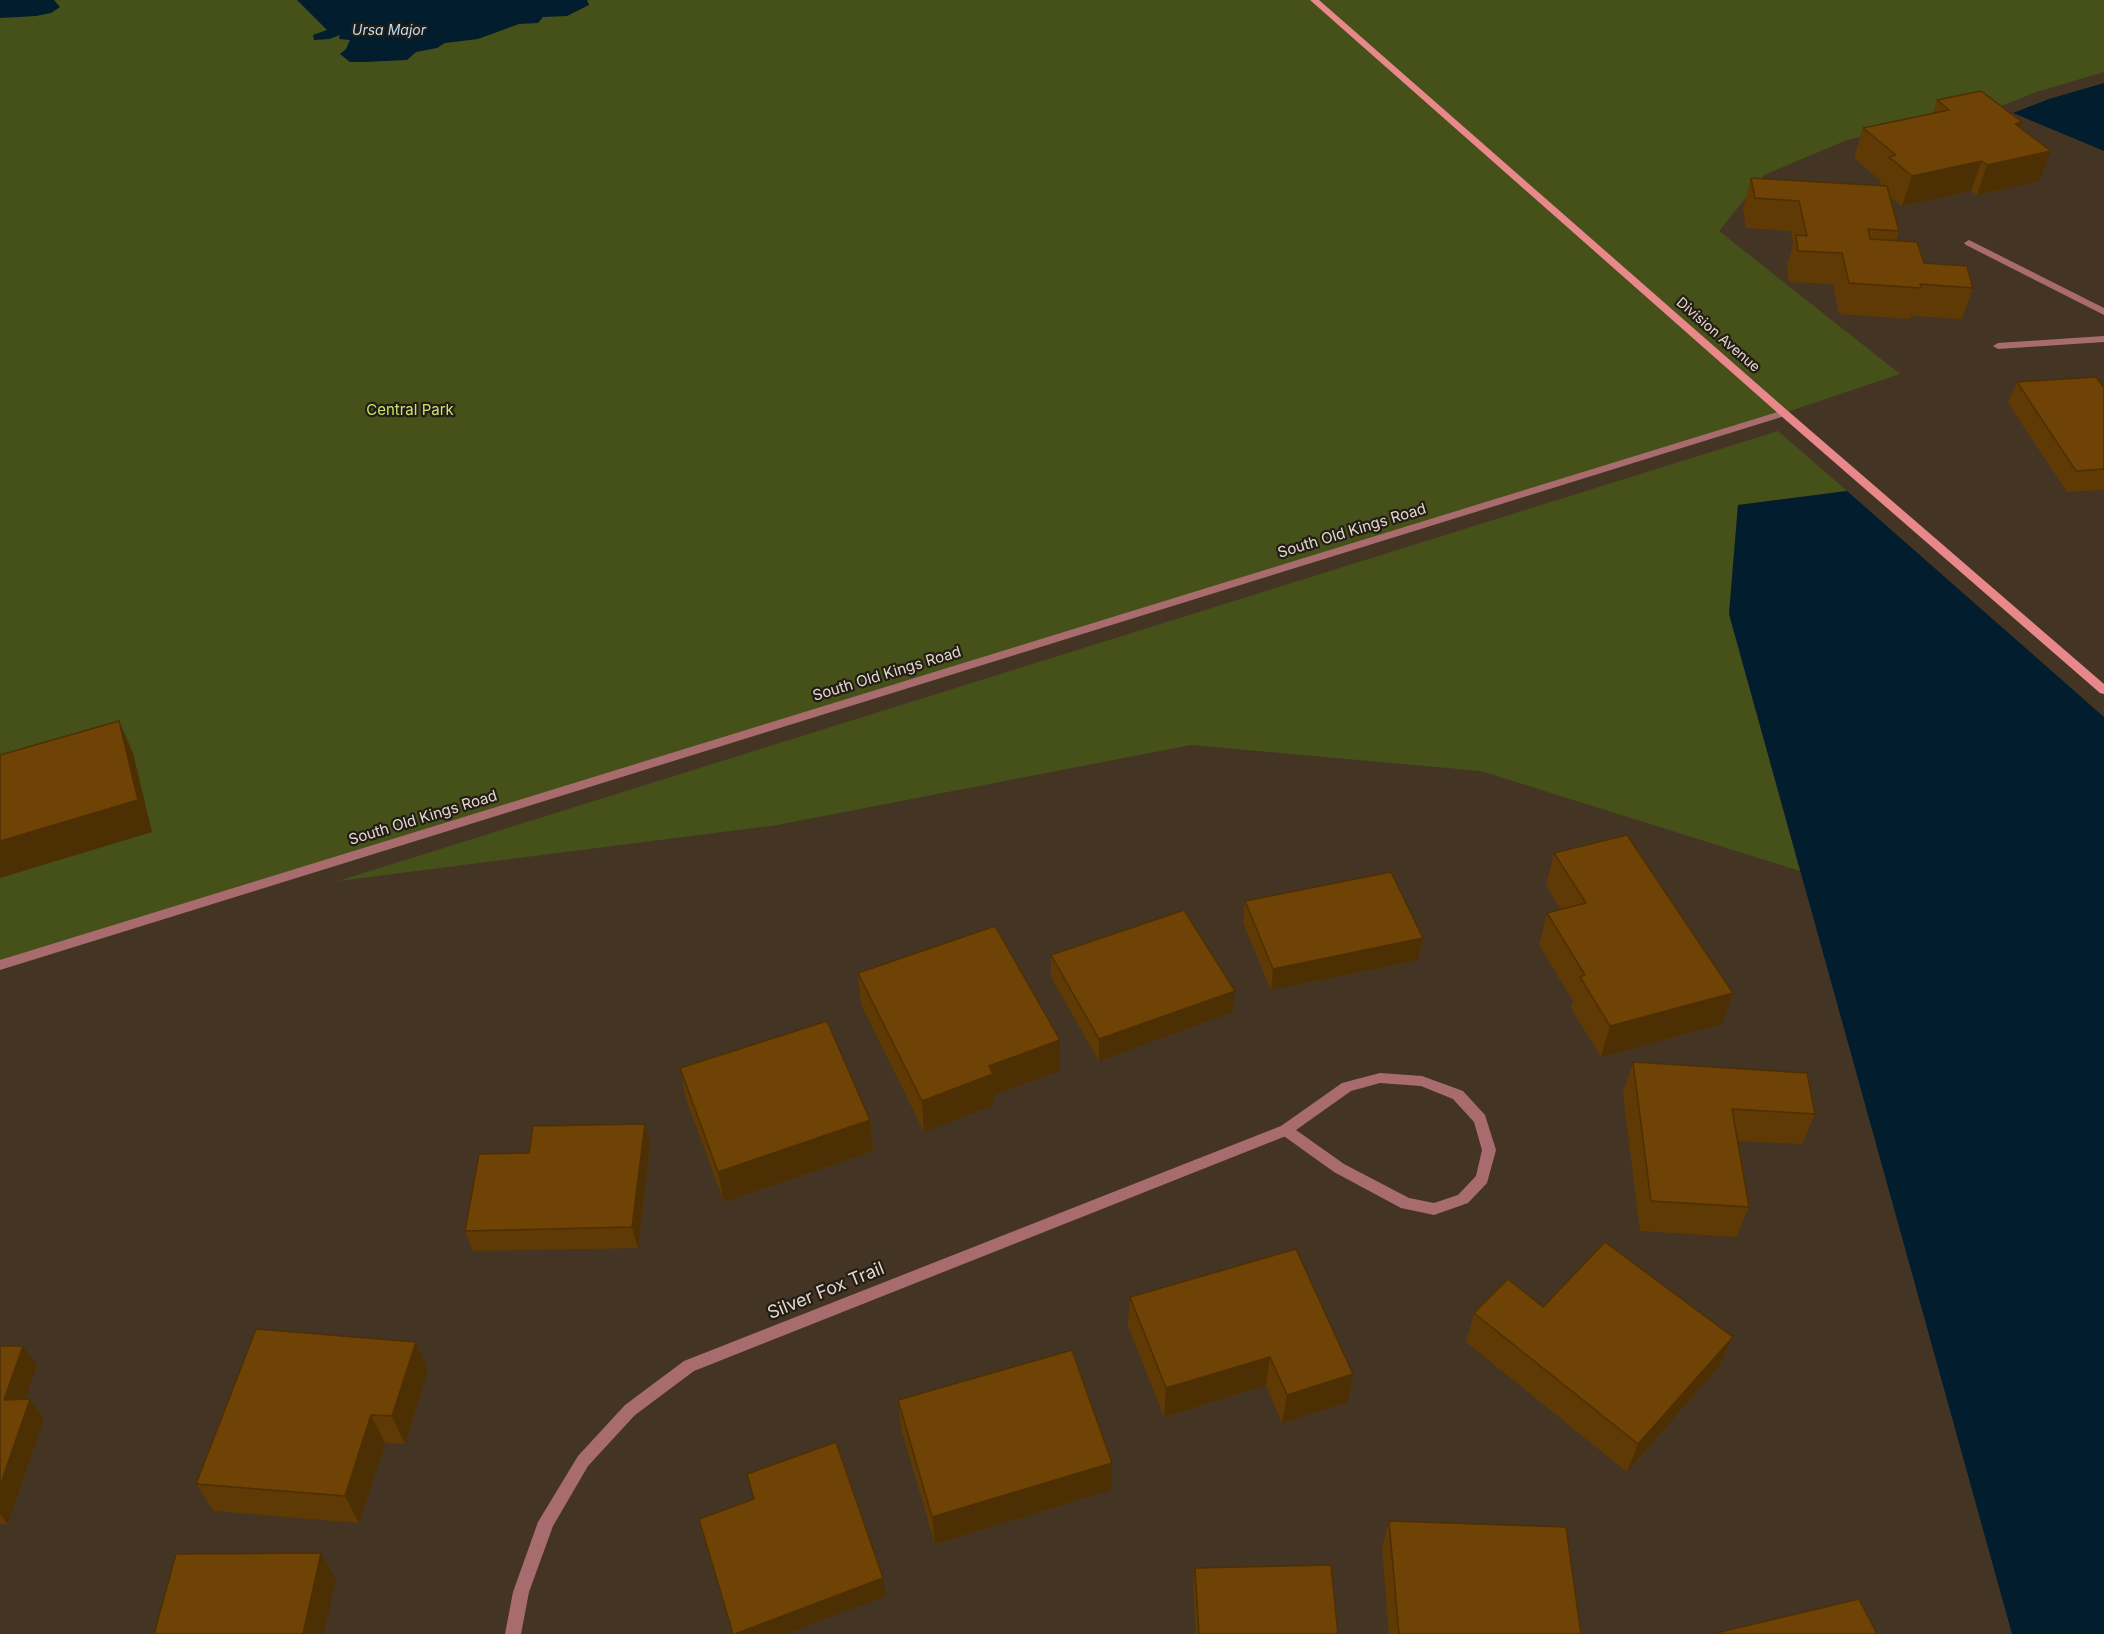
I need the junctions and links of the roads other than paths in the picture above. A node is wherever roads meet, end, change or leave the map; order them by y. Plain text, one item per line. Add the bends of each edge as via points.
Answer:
1 (1314, 0) edge
2 (1970, 243) dead end
3 (2104, 312) edge
4 (2104, 339) edge
5 (1998, 346) dead end
6 (1784, 413) junction
7 (2104, 690) edge
8 (0, 965) edge
9 (1286, 1130) junction
10 (513, 1634) edge

1 - 6 street, Division Avenue
2 - 3 street
4 - 5 street
6 - 7 street, Division Avenue
6 - 8 street, South Old Kings Road
9 - 9 street, Silver Fox Trail via 1347,1087 1380,1078 1422,1081 1458,1095 1480,1119 1489,1150 1482,1179 1463,1199 1434,1209 1406,1204 1339,1168
9 - 10 street, Silver Fox Trail via 689,1366 630,1410 584,1461 546,1522 521,1592

